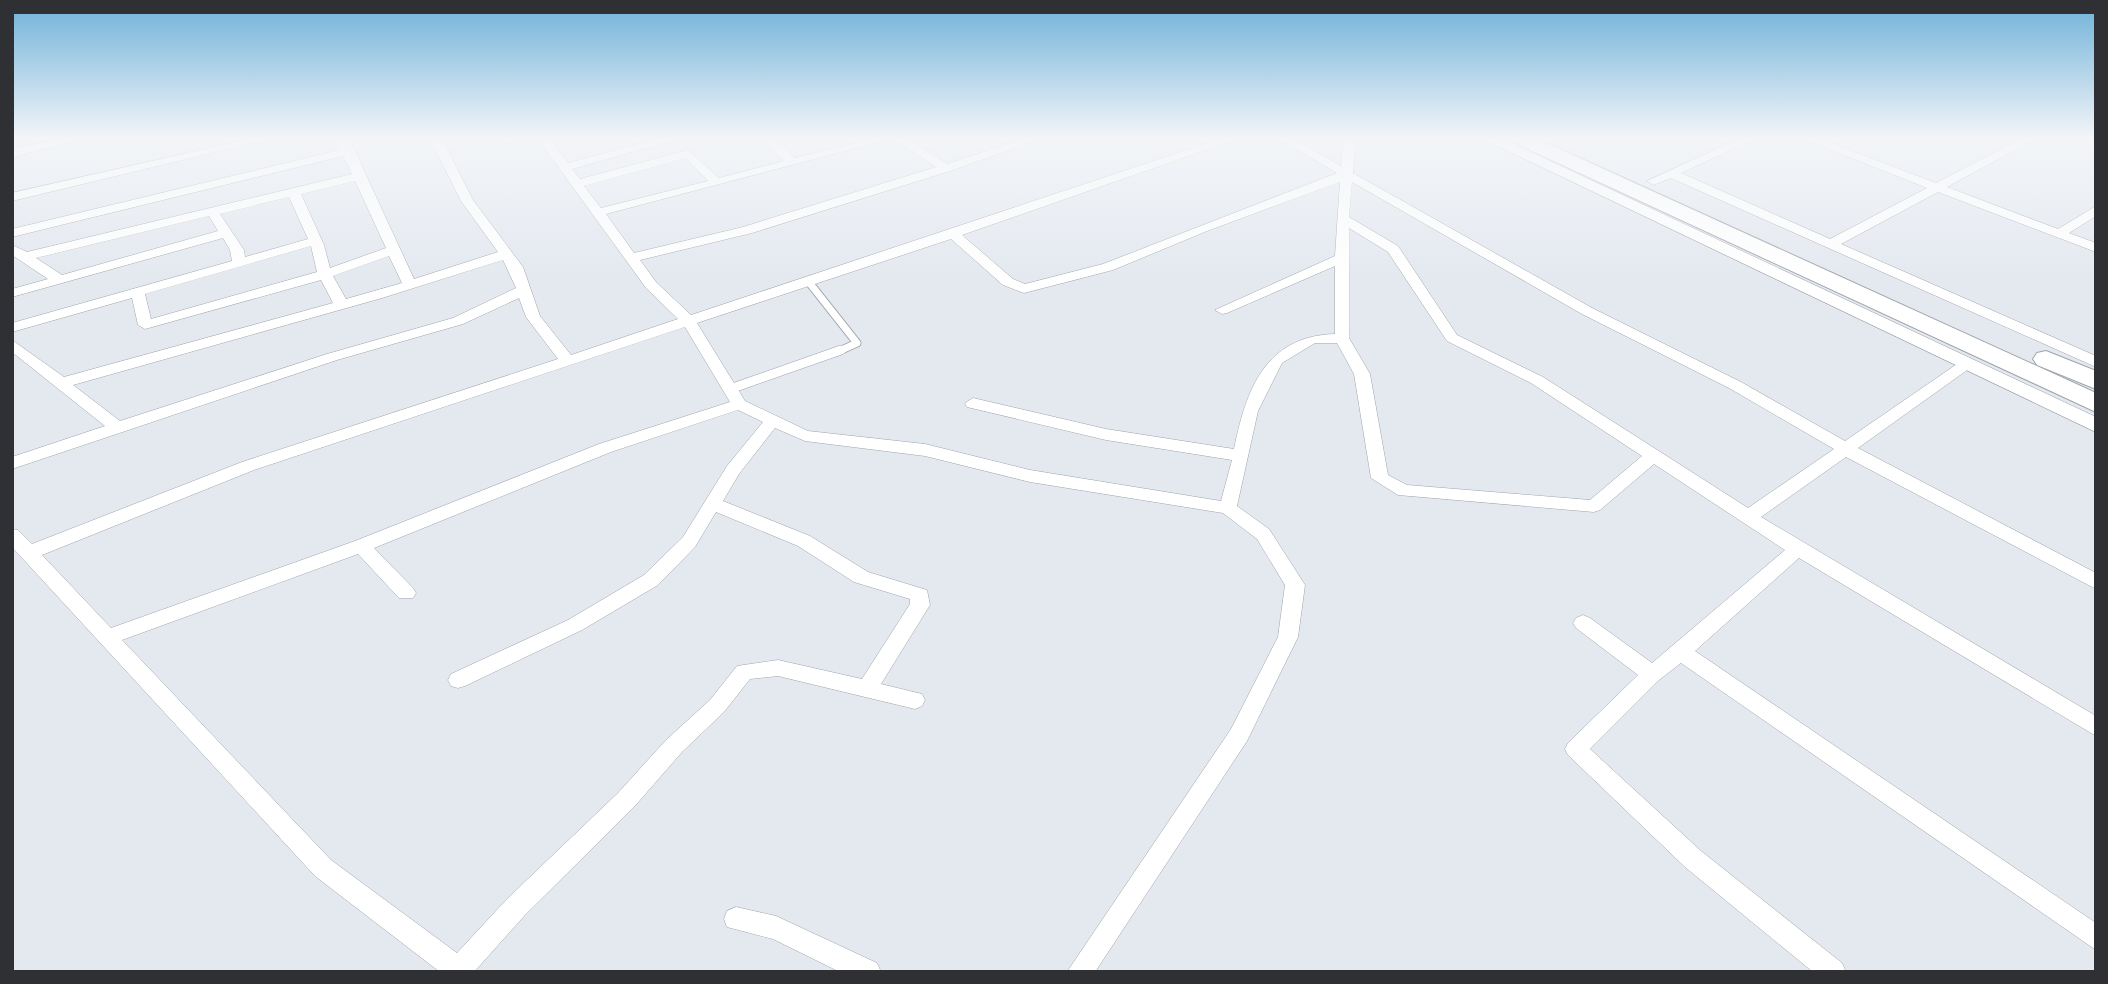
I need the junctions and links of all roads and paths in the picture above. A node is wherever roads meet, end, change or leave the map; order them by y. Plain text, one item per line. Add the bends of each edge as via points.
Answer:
1 (64, 185) edge
2 (194, 185) edge
3 (320, 185) edge
4 (364, 185) edge
5 (459, 185) edge
6 (577, 185) edge
7 (705, 185) edge
8 (892, 185) edge
9 (1097, 185) edge
10 (1324, 185) edge
11 (1346, 185) edge
12 (1368, 185) edge
13 (1587, 185) edge
14 (1621, 185) edge
15 (1679, 185) edge
16 (1682, 185) edge
17 (1931, 185) edge
18 (1945, 185) edge
19 (1939, 188) junction
20 (293, 191) junction
21 (12, 197) edge
22 (2096, 210) edge
23 (212, 211) junction
24 (596, 213) junction
25 (1342, 219) junction
26 (12, 233) edge
27 (227, 233) junction
28 (953, 234) junction
29 (2059, 234) junction
30 (315, 241) junction
31 (1830, 244) junction
32 (2096, 248) edge
33 (12, 249) edge
34 (393, 250) junction
35 (506, 254) junction
36 (26, 257) junction
37 (630, 257) junction
38 (1342, 258) junction
39 (239, 263) junction
40 (325, 274) junction
41 (60, 280) junction
42 (808, 281) junction
43 (410, 285) junction
44 (524, 290) junction
45 (12, 293) edge
46 (138, 293) junction
47 (341, 304) junction
48 (1222, 310) dead end
49 (689, 322) junction
50 (12, 328) edge
51 (1342, 338) junction
52 (12, 344) edge
53 (568, 361) junction
54 (2096, 362) edge
55 (1965, 365) junction
56 (2096, 381) edge
57 (61, 383) junction
58 (735, 396) junction
59 (973, 403) dead end
60 (2096, 404) edge
61 (773, 420) junction
62 (2096, 425) edge
63 (118, 428) junction
64 (1844, 449) junction
65 (1242, 456) junction
66 (1652, 456) junction
67 (12, 463) edge
68 (713, 504) junction
69 (1228, 508) junction
70 (1750, 516) junction
71 (12, 536) edge
72 (361, 546) junction
73 (1798, 549) junction
74 (31, 552) junction
75 (2096, 582) edge
76 (406, 593) dead end
77 (1583, 623) dead end
78 (107, 637) junction
79 (1681, 652) junction
80 (1652, 674) junction
81 (458, 680) dead end
82 (867, 689) junction
83 (915, 700) dead end
84 (2096, 727) edge
85 (736, 919) dead end
86 (2096, 938) edge
87 (459, 971) edge
88 (868, 972) edge
89 (1080, 972) edge
90 (1833, 972) edge

1 - 21 street
2 - 26 street
3 - 20 street
4 - 34 street
5 - 35 street
6 - 24 street
7 - 24 street
8 - 37 street via 747,230
9 - 28 street
10 - 28 street via 1108,267 1024,289 1008,282
11 - 25 street
12 - 64 street via 1587,311 1735,385
13 - 55 street
14 - 60 highway
15 - 56 highway
16 - 31 street
17 - 19 street
18 - 19 street
19 - 29 street
19 - 31 street
20 - 23 street
20 - 30 street
22 - 29 street
23 - 27 street
23 - 36 street
24 - 37 street
25 - 38 street
25 - 66 street via 1393,249 1452,338 1537,380
27 - 39 street
27 - 41 street
28 - 42 street
29 - 32 street
30 - 39 street
30 - 40 street
31 - 54 street
33 - 36 street
34 - 40 street
34 - 43 street
35 - 43 street
35 - 44 street
36 - 41 street
37 - 49 street
38 - 48 street
38 - 51 street
39 - 46 street
40 - 46 street via 145,325
40 - 47 street
41 - 45 street
42 - 49 street
42 - 58 lane via 857,343
43 - 47 street
44 - 53 street via 533,317
44 - 63 street via 458,321
46 - 50 street
47 - 57 street
49 - 53 street
49 - 58 street
51 - 65 street via 1312,339 1276,360 1250,411
51 - 66 street via 1362,374 1380,478 1404,491 1594,506
52 - 57 street
53 - 74 street via 248,466
55 - 62 street
55 - 64 street
57 - 63 street
58 - 61 street
58 - 72 street
59 - 65 street via 1163,447
61 - 68 street
61 - 69 street via 805,436 925,450 1030,476
63 - 67 street
64 - 70 street
64 - 75 street
65 - 69 street
66 - 70 street
68 - 81 street via 689,542 650,580 575,625
68 - 82 street via 804,541 861,576 920,595 920,605
69 - 89 street via 1264,534 1295,585 1288,637 1239,735
70 - 73 street
71 - 74 street
72 - 76 street
72 - 78 street
73 - 79 street
73 - 84 street
74 - 78 street
77 - 80 street
78 - 87 street via 323,868
79 - 80 street
79 - 86 street
80 - 90 street via 1576,749 1693,859
82 - 83 street
82 - 87 street via 778,668 744,672 717,706 516,907
85 - 88 street via 776,928

